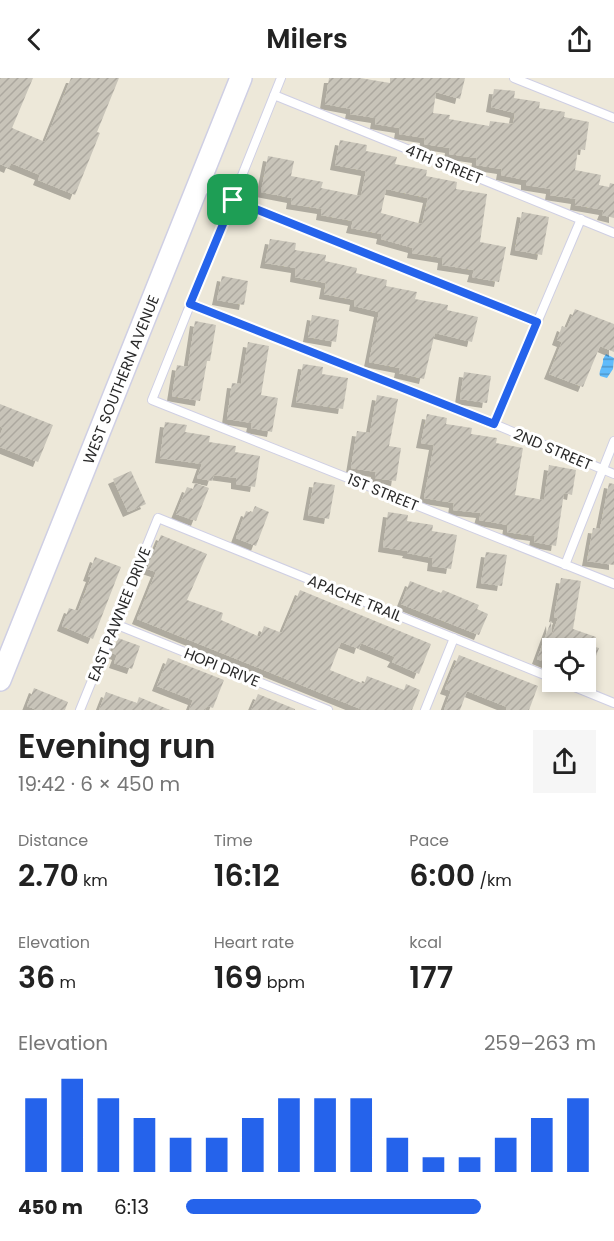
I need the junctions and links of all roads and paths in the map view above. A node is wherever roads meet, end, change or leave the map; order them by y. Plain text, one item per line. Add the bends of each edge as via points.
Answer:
1 (241, 78) edge
2 (281, 78) edge
3 (514, 78) edge
4 (274, 95) junction
5 (614, 118) edge
6 (198, 185) junction
7 (233, 200) junction
8 (582, 219) junction
9 (614, 233) edge
10 (190, 304) junction
11 (537, 322) junction
12 (494, 424) junction
13 (614, 441) edge
14 (602, 469) junction
15 (614, 474) edge
16 (158, 519) joint
17 (565, 565) junction
18 (614, 584) edge
19 (115, 624) junction
20 (454, 638) junction
21 (542, 674) edge
22 (0, 680) edge
23 (587, 692) edge
24 (614, 703) edge
25 (80, 710) edge
26 (328, 710) edge
27 (425, 710) edge

1 - 6 main road, WEST SOUTHERN AVENUE
2 - 4 lane
3 - 5 lane
4 - 7 lane
4 - 8 lane, 4TH STREET
6 - 7 lane
6 - 22 main road, WEST SOUTHERN AVENUE
7 - 10 lane
7 - 11 lane
8 - 9 lane, 4TH STREET
8 - 11 lane
10 - 12 lane, 2ND STREET
10 - 17 lane, 1ST STREET via 152,400
11 - 12 lane
12 - 14 lane, 2ND STREET
13 - 14 lane
14 - 15 lane, 2ND STREET
14 - 17 lane
16 - 19 lane, EAST PAWNEE DRIVE
16 - 20 lane, APACHE TRAIL
17 - 18 lane, 1ST STREET
19 - 25 lane, EAST PAWNEE DRIVE
19 - 26 lane, HOPI DRIVE
20 - 21 lane, APACHE TRAIL
20 - 27 lane
23 - 24 lane

